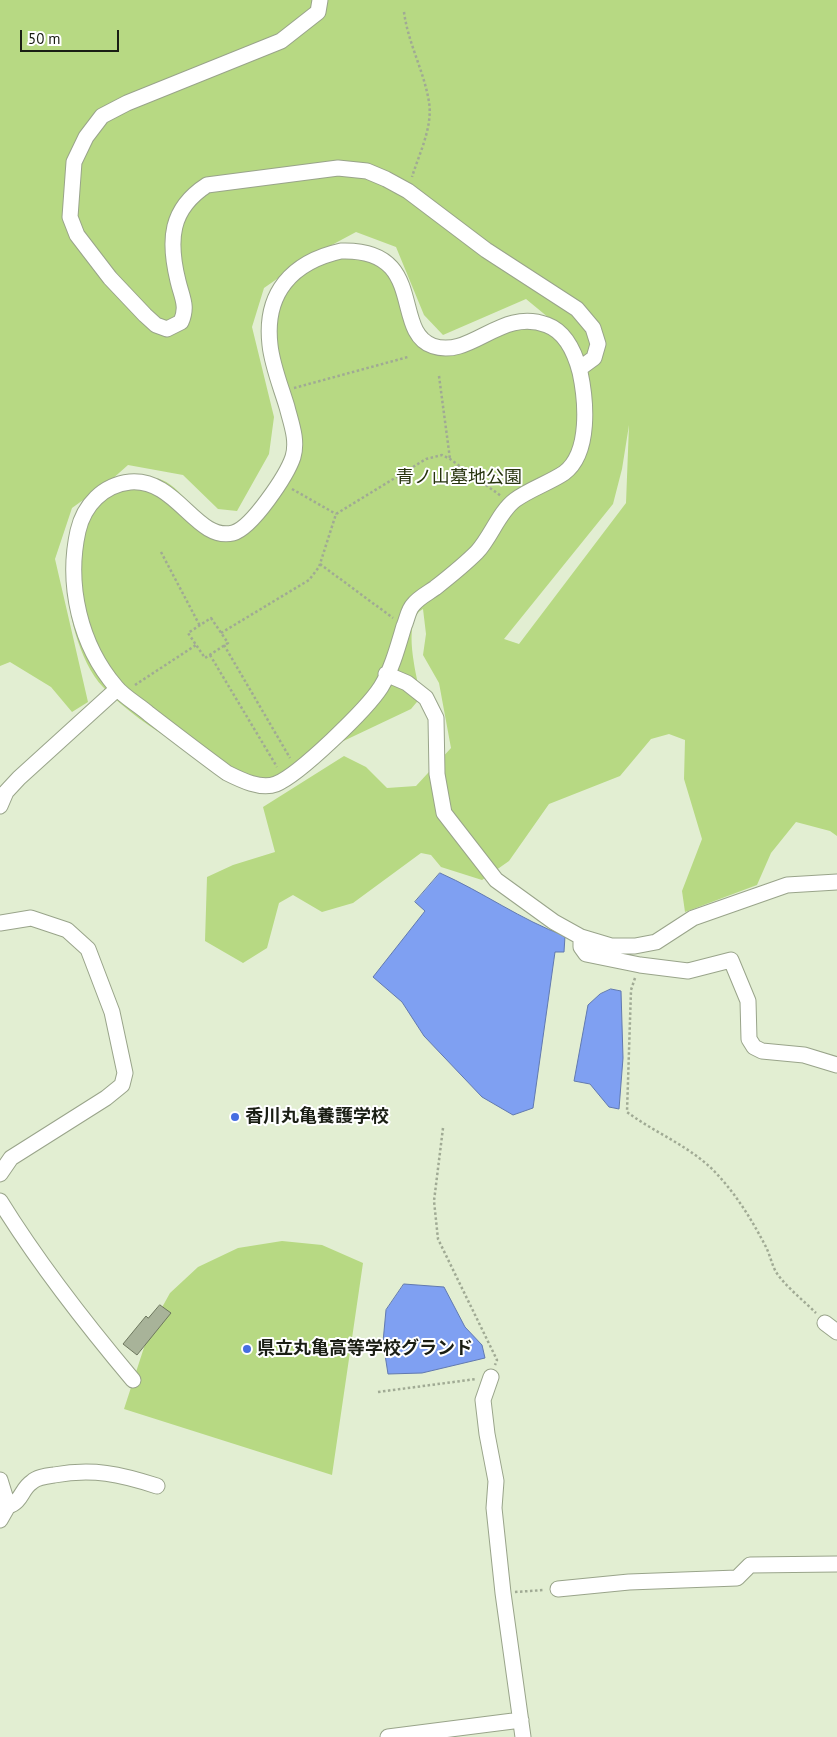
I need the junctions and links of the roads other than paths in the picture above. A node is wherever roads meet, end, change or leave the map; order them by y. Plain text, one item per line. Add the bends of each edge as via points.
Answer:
1 (320, 0) edge
2 (579, 369) junction
3 (386, 674) junction
4 (120, 691) junction
5 (0, 806) edge
6 (837, 882) edge
7 (0, 923) edge
8 (581, 937) junction
9 (837, 1065) edge
10 (0, 1174) edge
11 (0, 1201) edge
12 (491, 1377) road end
13 (133, 1380) dead end
14 (0, 1480) edge
15 (157, 1486) dead end
16 (8, 1506) junction
17 (0, 1520) edge
18 (837, 1564) edge
19 (558, 1589) road end
20 (521, 1720) junction
21 (477, 1731) edge
22 (388, 1737) edge
23 (523, 1737) edge

1 - 2 street via 318,12 281,41 102,116 86,137 74,162 70,218 76,235 145,315 156,325 168,329 181,322 186,311 173,248 176,217 193,193 207,184 338,168 367,171 408,191 486,250 577,309 593,328 598,344 594,358
2 - 3 street via 585,400 584,429 579,450 566,471 511,504 479,550 411,606
2 - 4 street via 574,352 562,334 534,320 514,321 452,349 434,347 421,340 403,288 387,261 360,250 341,251 309,261 282,284 273,302 269,323 270,346 295,438 293,457 266,504 233,533 220,532 202,524 158,486 129,482 110,488 94,499 82,517 74,550 76,599 94,657
3 - 4 street via 380,687 346,725 297,770 274,785 248,783 227,773
3 - 8 street via 407,683 426,698 436,718 437,774 444,814 496,880 554,922
4 - 5 street via 19,778 6,792
6 - 8 street via 787,885 693,918 656,942 611,946
7 - 10 street via 31,918 67,930 88,949 112,1012 125,1073 122,1085 106,1098 11,1158
8 - 9 street via 581,947 586,954 640,965 688,971 731,960 748,1002 749,1039 754,1047 762,1051 804,1055
11 - 13 street via 97,1338
12 - 20 street via 483,1400 496,1480 494,1508
14 - 16 street
15 - 16 street via 104,1471 74,1471 31,1482 16,1504
16 - 17 street
18 - 19 street via 750,1565 737,1578 629,1582
20 - 21 street
20 - 23 street
21 - 22 street

